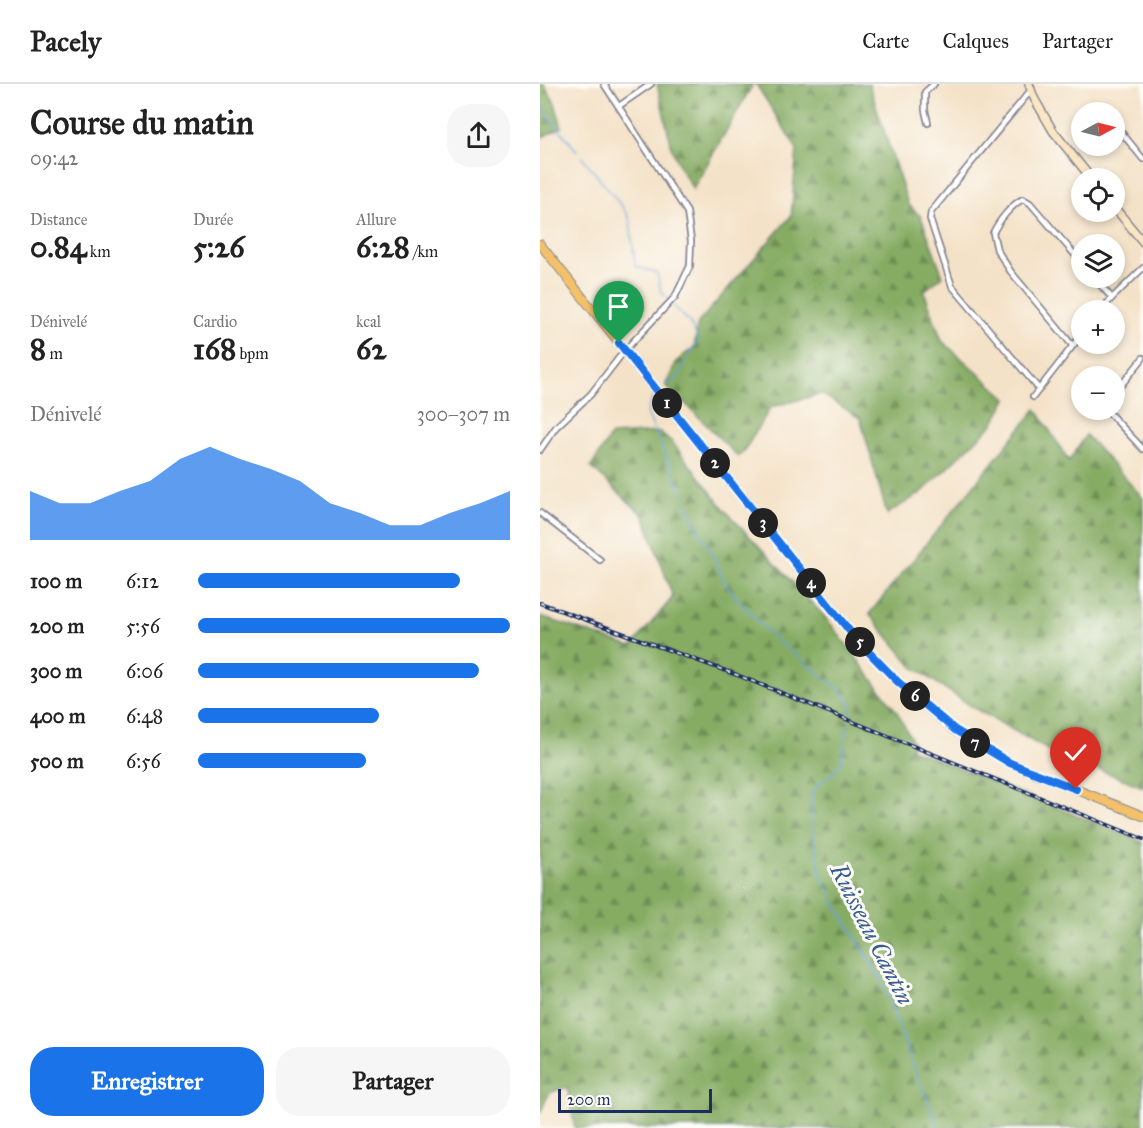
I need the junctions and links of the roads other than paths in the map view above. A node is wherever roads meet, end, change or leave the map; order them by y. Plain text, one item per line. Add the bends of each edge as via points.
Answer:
1 (604, 84) edge
2 (651, 84) edge
3 (934, 84) edge
4 (1030, 87) edge
5 (619, 106) junction
6 (928, 123) dead end
7 (1125, 137) edge
8 (1143, 159) edge
9 (1083, 168) edge
10 (1125, 220) edge
11 (1143, 242) edge
12 (540, 244) edge
13 (1071, 250) edge
14 (1143, 268) edge
15 (1103, 288) edge
16 (1112, 298) joint
17 (1071, 344) edge
18 (1071, 346) edge
19 (624, 350) junction
20 (1142, 361) edge
21 (1125, 381) edge
22 (1039, 389) junction
23 (1033, 397) dead end
24 (1116, 420) edge
25 (1143, 449) edge
26 (540, 450) edge
27 (540, 513) edge
28 (600, 560) dead end
29 (1143, 816) edge

1 - 5 street
2 - 5 street
3 - 6 street via 925,92
4 - 9 street via 1053,131
4 - 22 street via 931,212 930,219 952,286
5 - 19 street via 687,212 691,241 690,266 675,297
7 - 8 street
10 - 11 street
12 - 19 main road
13 - 17 street via 1023,199 993,233 997,250 1011,272
14 - 16 street
15 - 16 street
18 - 22 street
19 - 26 street via 591,394
19 - 29 main road via 856,639 898,682 955,730 1010,763
20 - 21 street
22 - 23 street
24 - 25 street
27 - 28 street

